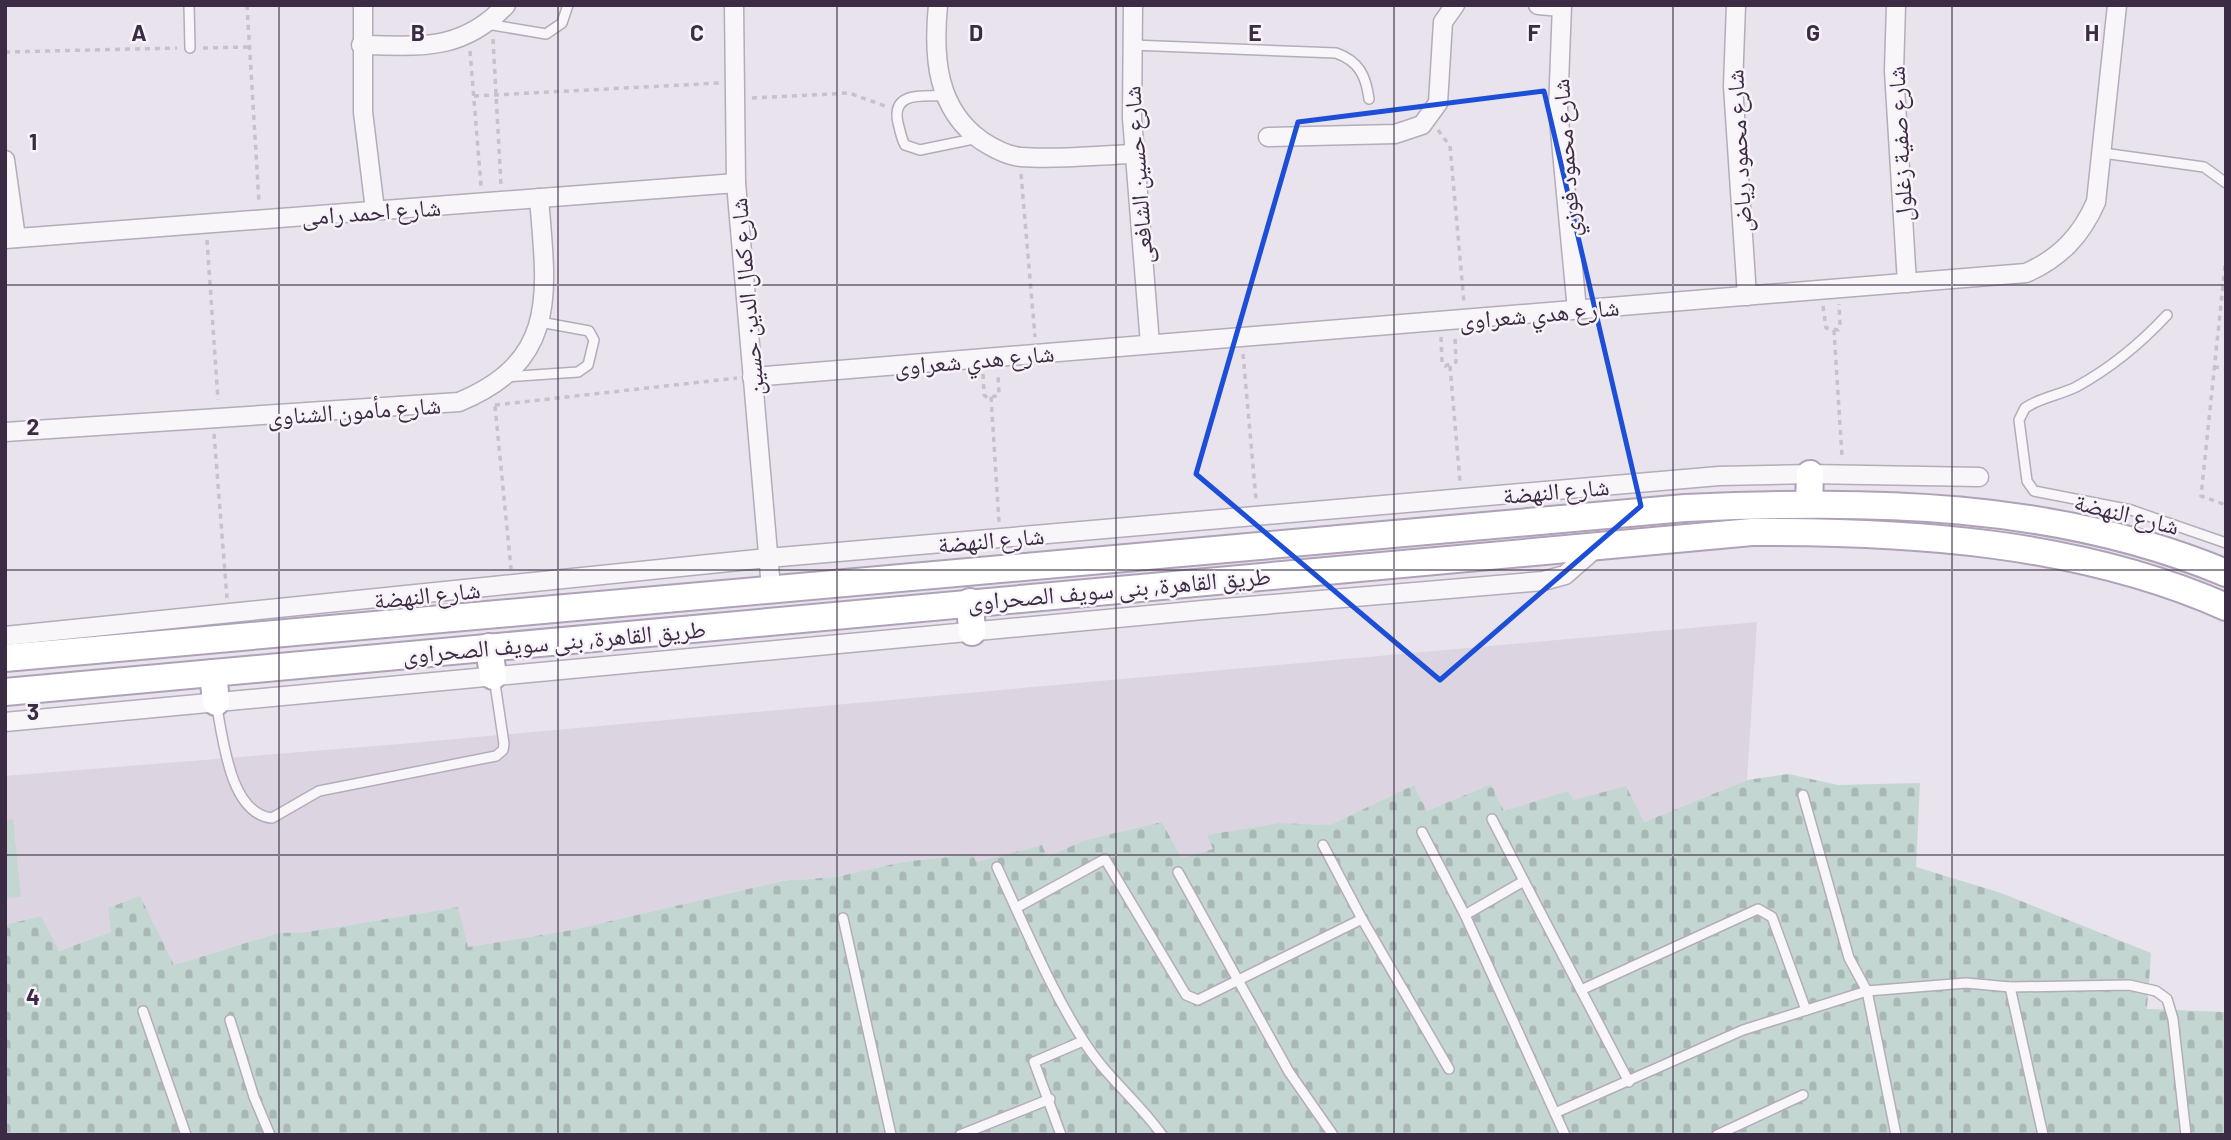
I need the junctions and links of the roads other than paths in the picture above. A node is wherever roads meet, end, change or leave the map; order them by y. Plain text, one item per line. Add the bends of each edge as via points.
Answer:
1 (189, 5) edge
2 (363, 5) edge
3 (506, 5) edge
4 (569, 5) edge
5 (734, 5) edge
6 (938, 5) edge
7 (1133, 5) edge
8 (1455, 5) edge
9 (1538, 5) edge
10 (1736, 5) edge
11 (1896, 5) edge
12 (2117, 5) edge
13 (1562, 6) edge
14 (489, 24) junction
15 (361, 45) junction
16 (1131, 45) junction
17 (190, 48) dead end
18 (946, 96) junction
19 (1369, 99) dead end
20 (1268, 137) dead end
21 (978, 138) junction
22 (2103, 153) junction
23 (1134, 154) junction
24 (5, 160) edge
25 (736, 183) junction
26 (2226, 183) edge
27 (539, 198) junction
28 (375, 210) junction
29 (10, 238) edge
30 (1907, 283) junction
31 (1747, 296) junction
32 (1577, 310) junction
33 (2167, 315) dead end
34 (540, 322) junction
35 (1150, 345) junction
36 (752, 377) junction
37 (498, 381) junction
38 (5, 432) edge
39 (1810, 474) junction
40 (1979, 477) dead end
41 (1809, 504) junction
42 (1474, 526) junction
43 (2226, 544) edge
44 (1598, 547) junction
45 (1476, 557) junction
46 (768, 558) junction
47 (2226, 573) edge
48 (771, 588) junction
49 (970, 602) junction
50 (2226, 607) edge
51 (972, 632) junction
52 (5, 636) edge
53 (489, 647) junction
54 (5, 658) edge
55 (213, 673) junction
56 (494, 676) junction
57 (5, 692) edge
58 (216, 702) junction
59 (5, 722) edge
60 (1804, 795) dead end
61 (1492, 819) dead end
62 (1423, 832) dead end
63 (1323, 845) dead end
64 (997, 867) dead end
65 (1178, 872) dead end
66 (1524, 881) junction
67 (1016, 908) junction
68 (1465, 915) junction
69 (843, 918) dead end
70 (1362, 919) junction
71 (1236, 981) junction
72 (2010, 987) junction
73 (1581, 990) junction
74 (1867, 991) junction
75 (1805, 1010) junction
76 (143, 1011) dead end
77 (230, 1020) dead end
78 (1083, 1041) junction
79 (1449, 1069) dead end
80 (1629, 1082) junction
81 (1803, 1094) dead end
82 (1050, 1099) junction
83 (1555, 1113) junction
84 (186, 1135) edge
85 (270, 1135) edge
86 (891, 1135) edge
87 (960, 1135) edge
88 (1061, 1135) edge
89 (1162, 1135) edge
90 (1333, 1135) edge
91 (1565, 1135) edge
92 (1717, 1135) edge
93 (1896, 1135) edge
94 (2043, 1135) edge
95 (2186, 1135) edge

1 - 17 lane
2 - 15 street
3 - 14 street
4 - 14 lane via 562,23 546,34
5 - 25 street, شارع كمال الدين حسين
6 - 18 street via 935,53
7 - 16 street, شارع حسين الشافعى
8 - 20 street via 1443,22 1438,103 1422,125 1395,134
9 - 13 street
10 - 31 street, شارع محمود رياض via 1733,86
11 - 30 street, شارع صفية زغلول via 1894,71
12 - 22 street, شارع هدي شعراوى
13 - 32 street, شارع محمود فوزي via 1558,109
14 - 15 street via 431,47
15 - 28 street via 363,112
16 - 19 lane via 1336,53 1359,67
16 - 23 street, شارع حسين الشافعى
18 - 21 street via 959,119
18 - 21 lane via 907,97 899,103 896,113 902,140 909,148 920,150
21 - 23 street via 1020,157
22 - 26 lane via 2204,167
22 - 30 street, شارع هدي شعراوى via 2100,184 2089,218 2056,257 2026,273
23 - 35 street, شارع حسين الشافعى
24 - 29 street
25 - 27 street, شارع احمد رامى
25 - 36 street, شارع كمال الدين حسين
27 - 28 street, شارع احمد رامى
27 - 34 street, شارع مأمون الشناوى via 546,289
28 - 29 street, شارع احمد رامى
30 - 31 street, شارع هدي شعراوى
31 - 32 street, شارع هدي شعراوى
32 - 35 street, شارع هدي شعراوى
33 - 43 lane, شارع النهضة via 2109,368 2025,408 2020,420 2027,481 2039,494 2131,510
34 - 37 street, شارع مأمون الشناوى via 525,352
34 - 37 lane via 589,331 594,341 587,365 578,372
35 - 36 street, شارع هدي شعراوى
36 - 46 street, شارع كمال الدين حسين
37 - 38 street, شارع مأمون الشناوى via 459,402
39 - 40 street, شارع النهضة
39 - 41 main road
39 - 46 street, شارع النهضة via 1719,476
41 - 42 main road, طريق القاهرة, بنى سويف الصحراوى via 1685,508
41 - 47 main road, طريق القاهرة, بنى سويف الصحراوى via 1941,508 2037,519 2132,540
42 - 45 main road
42 - 48 main road, طريق القاهرة, بنى سويف الصحراوى
44 - 45 main road, طريق القاهرة, بنى سويف الصحراوى
44 - 50 main road, طريق القاهرة, بنى سويف الصحراوى via 1752,533 1905,536 2090,563
44 - 51 street via 1565,575 1543,581
45 - 49 main road, طريق القاهرة, بنى سويف الصحراوى
46 - 48 street, شارع كمال الدين حسين
46 - 52 street, شارع النهضة
48 - 54 main road, طريق القاهرة, بنى سويف الصحراوى
49 - 51 main road
49 - 53 main road, طريق القاهرة, بنى سويف الصحراوى
51 - 56 street
53 - 55 main road, طريق القاهرة, بنى سويف الصحراوى
53 - 56 main road
55 - 57 main road, طريق القاهرة, بنى سويف الصحراوى
55 - 58 main road
56 - 58 street
56 - 58 lane via 504,744 496,756 319,791 272,818 250,808 237,787
58 - 59 street
60 - 74 lane via 1852,967
61 - 66 lane
62 - 68 lane
63 - 70 lane
64 - 67 lane
65 - 71 lane
66 - 68 lane
66 - 73 lane
67 - 71 lane via 1105,859 1186,995 1198,1000
67 - 78 lane
68 - 83 lane
69 - 86 lane
70 - 71 lane
70 - 79 lane
71 - 90 lane via 1289,1072
72 - 74 lane via 1966,983
72 - 94 lane
72 - 95 lane via 2129,985 2156,991 2167,999
73 - 75 lane via 1758,909 1772,917
73 - 80 lane
74 - 75 lane
74 - 93 lane
75 - 80 lane via 1742,1030
76 - 84 lane
77 - 85 lane
78 - 82 lane via 1034,1062
78 - 89 lane via 1106,1072 1144,1108
80 - 83 lane
81 - 92 lane
82 - 87 lane
82 - 88 lane
83 - 91 lane

